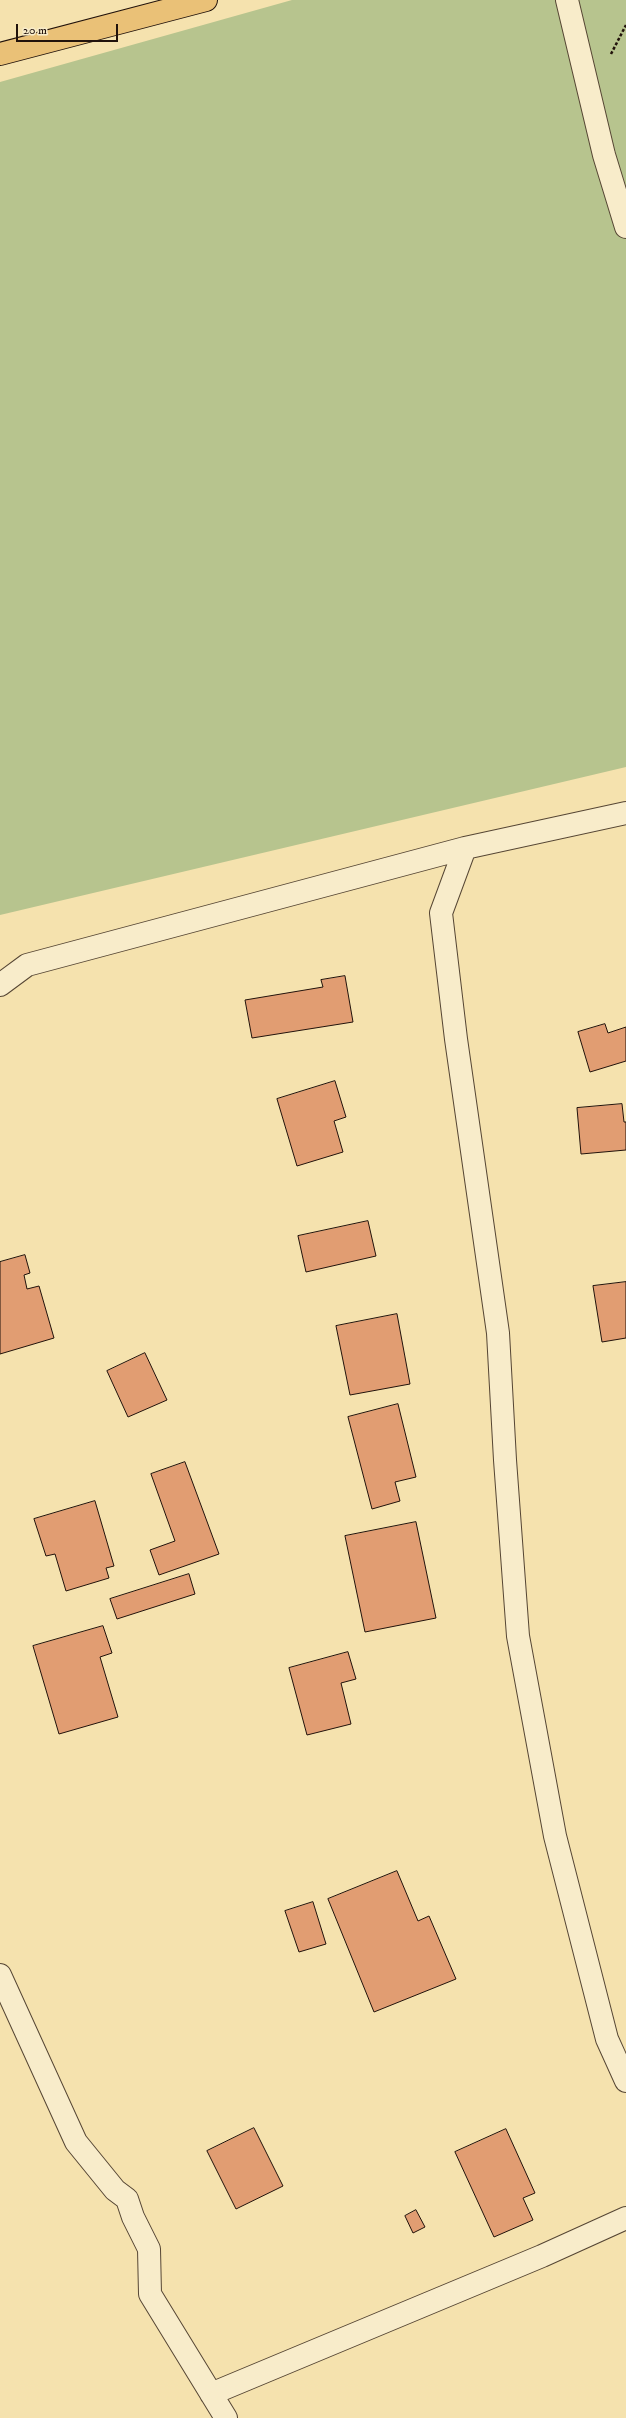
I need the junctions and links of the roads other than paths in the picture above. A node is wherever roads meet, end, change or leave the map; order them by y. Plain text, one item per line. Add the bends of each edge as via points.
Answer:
1 (206, 0) edge
2 (567, 0) edge
3 (0, 54) edge
4 (626, 227) edge
5 (626, 813) edge
6 (465, 848) junction
7 (0, 985) edge
8 (0, 1975) edge
9 (626, 2081) edge
10 (626, 2218) edge
11 (211, 2394) junction
12 (226, 2418) edge

1 - 3 highway
2 - 4 street via 604,155
5 - 6 street
6 - 7 street via 27,965
6 - 9 street via 441,913 456,1039 498,1333 518,1636 555,1836 607,2039
8 - 11 street via 76,2142 115,2190 127,2199 149,2249 150,2294
10 - 11 street via 542,2256
11 - 12 street

